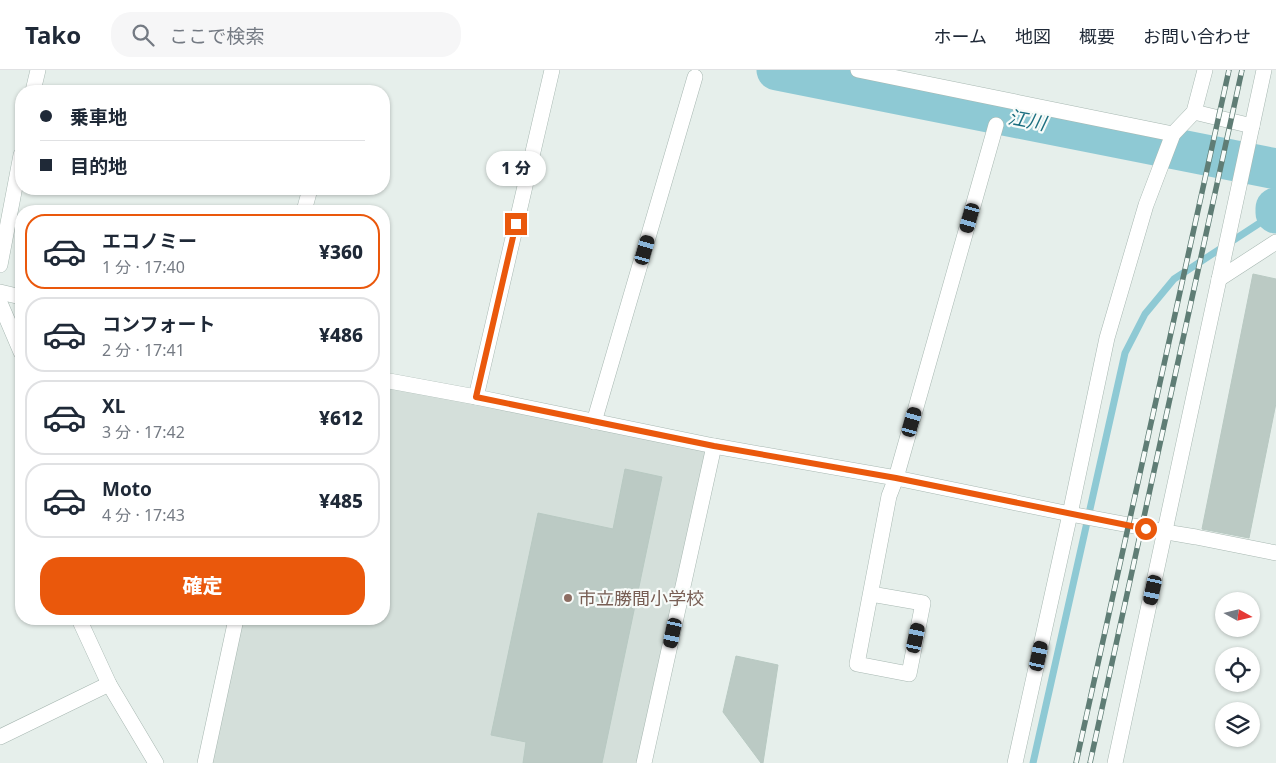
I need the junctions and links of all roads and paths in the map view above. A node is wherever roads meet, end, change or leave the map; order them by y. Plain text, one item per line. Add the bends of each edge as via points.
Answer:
1 (38, 70) edge
2 (552, 70) edge
3 (858, 70) edge
4 (1205, 70) edge
5 (1264, 70) edge
6 (695, 78) dead end
7 (35, 85) edge
8 (1194, 112) junction
9 (996, 124) dead end
10 (1252, 126) junction
11 (1173, 134) junction
12 (15, 186) edge
13 (1276, 242) edge
14 (0, 265) edge
15 (1219, 279) junction
16 (0, 292) edge
17 (15, 296) edge
18 (0, 303) edge
19 (15, 338) edge
20 (390, 381) edge
21 (476, 397) junction
22 (594, 422) junction
23 (714, 446) junction
24 (896, 478) junction
25 (1070, 514) junction
26 (1166, 532) junction
27 (1276, 553) edge
28 (871, 594) junction
29 (82, 625) edge
30 (235, 625) edge
31 (109, 684) junction
32 (0, 737) edge
33 (156, 763) edge
34 (205, 763) edge
35 (644, 763) edge
36 (1015, 763) edge
37 (1115, 763) edge

1 - 7 street
2 - 21 street
3 - 11 street
4 - 8 street
5 - 10 street
6 - 22 street
8 - 10 street
8 - 11 street
9 - 24 street
10 - 15 street
11 - 25 street via 1146,205 1107,338
12 - 14 street
13 - 15 street
15 - 26 street
16 - 17 street
18 - 19 street
20 - 21 street
21 - 22 street
22 - 23 street
23 - 24 street
23 - 35 street
24 - 25 street
24 - 28 street via 889,496
25 - 26 street
25 - 36 street
26 - 27 street
26 - 37 street
28 - 28 street via 857,664 908,674 923,603
29 - 31 street
30 - 34 street
31 - 32 street
31 - 33 street

